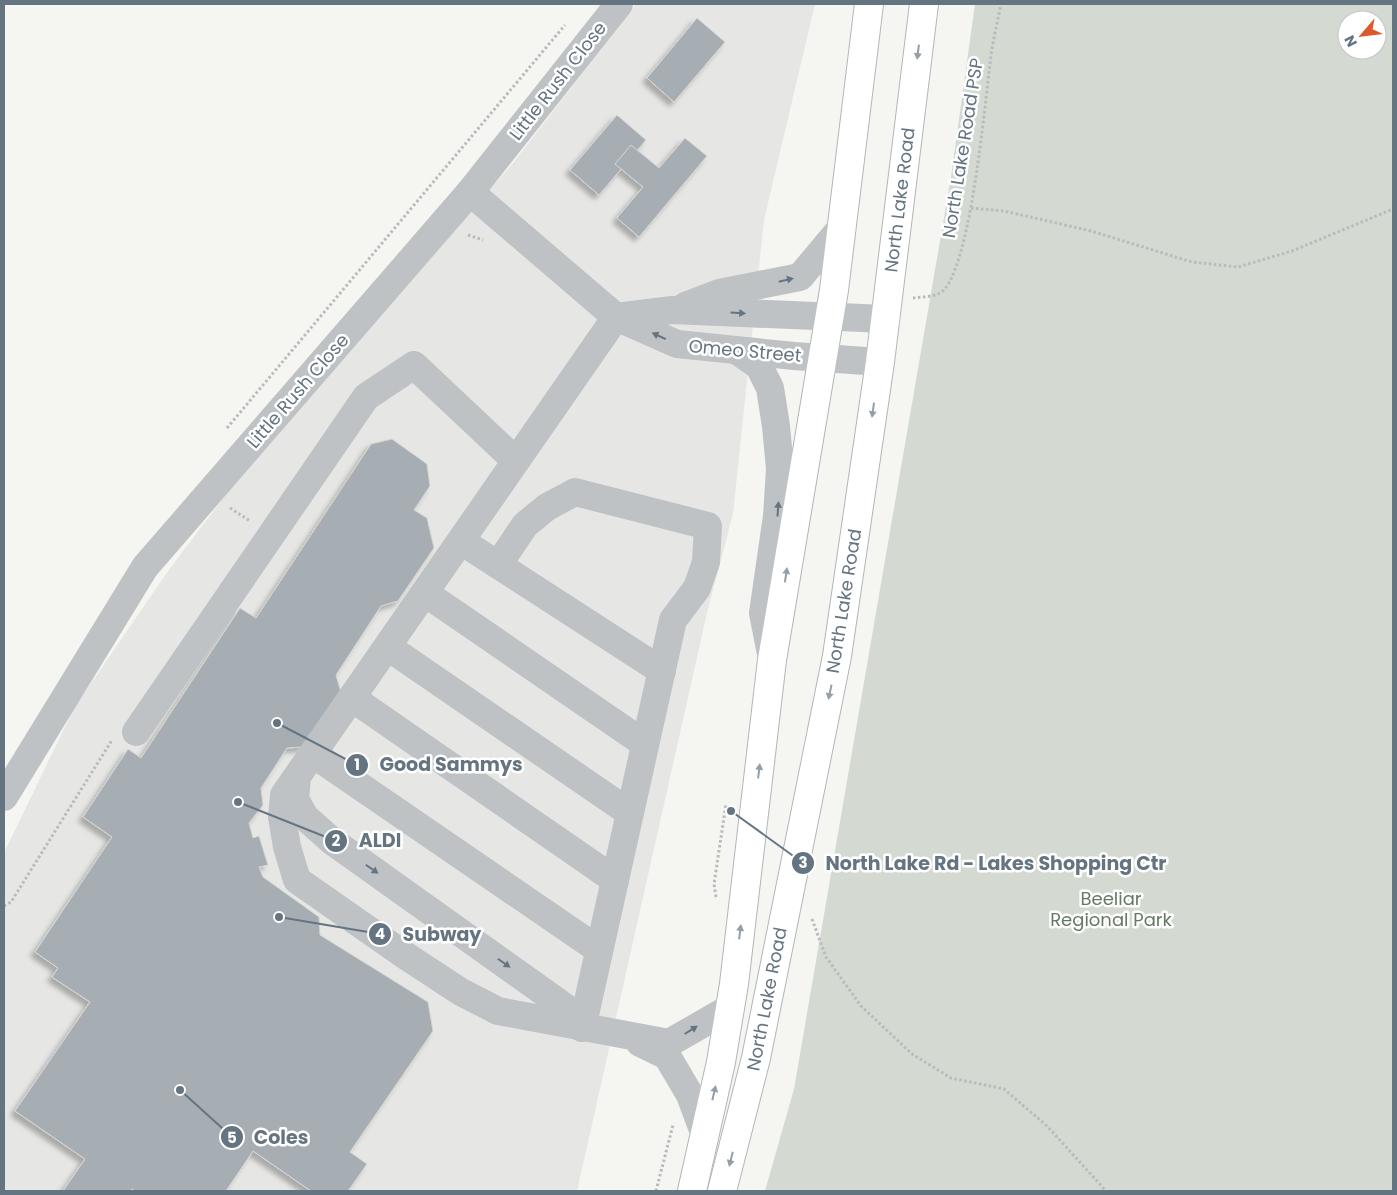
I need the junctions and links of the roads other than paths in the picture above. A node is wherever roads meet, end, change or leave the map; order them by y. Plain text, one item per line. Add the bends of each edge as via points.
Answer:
1 (619, 4) edge
2 (869, 4) edge
3 (924, 4) edge
4 (470, 192) junction
5 (842, 227) junction
6 (672, 310) junction
7 (616, 317) junction
8 (828, 318) junction
9 (886, 319) junction
10 (736, 350) junction
11 (823, 358) junction
12 (880, 362) junction
13 (516, 461) junction
14 (461, 541) junction
15 (498, 565) junction
16 (425, 592) junction
17 (388, 647) junction
18 (772, 660) junction
19 (662, 671) junction
20 (352, 698) junction
21 (126, 733) road end
22 (645, 744) junction
23 (313, 754) junction
24 (297, 776) junction
25 (4, 797) edge
26 (630, 813) junction
27 (615, 880) junction
28 (599, 950) junction
29 (730, 1008) junction
30 (582, 1024) junction
31 (629, 1038) junction
32 (705, 1135) junction
33 (692, 1191) edge
34 (722, 1191) edge

1 - 4 street, Little Rush Close
2 - 5 main road, North Lake Road
3 -> 9 main road, North Lake Road
4 - 7 street, Omeo Street
4 - 25 street, Little Rush Close via 145,567
6 -> 5 street via 720,293 800,277
5 - 8 main road, North Lake Road
6 - 7 street, Omeo Street
6 -> 8 street, Omeo Street
10 -> 7 street, Omeo Street via 677,344
7 - 13 street
8 - 9 street, Omeo Street
8 - 11 main road, North Lake Road
9 - 12 main road, North Lake Road
10 - 11 street, Omeo Street
18 -> 10 street via 763,613 777,516 780,469 776,426 770,388 759,366
11 - 12 street, Omeo Street
18 -> 11 main road, North Lake Road
12 -> 34 main road, North Lake Road via 837,656 756,1058
13 - 14 street
13 - 21 street via 414,365 366,397
14 - 15 street
14 - 16 street
15 - 19 street
15 - 19 street via 525,525 547,507 574,492 708,526 706,562 697,588 673,620
16 - 17 street
16 - 22 street
17 - 20 street
17 - 26 street
29 -> 18 main road, North Lake Road
19 - 22 street
20 - 23 street
20 - 27 street
22 - 26 street
23 - 24 street
23 - 28 street
24 -> 30 street via 295,799 305,817
24 - 30 street via 284,795 282,817 297,880 461,992 490,1007
26 - 27 street
27 - 28 street
28 - 30 street
31 -> 29 street via 669,1043
32 -> 29 main road, North Lake Road
30 - 31 street
31 - 32 street via 667,1056 690,1095
32 - 33 main road, North Lake Road

